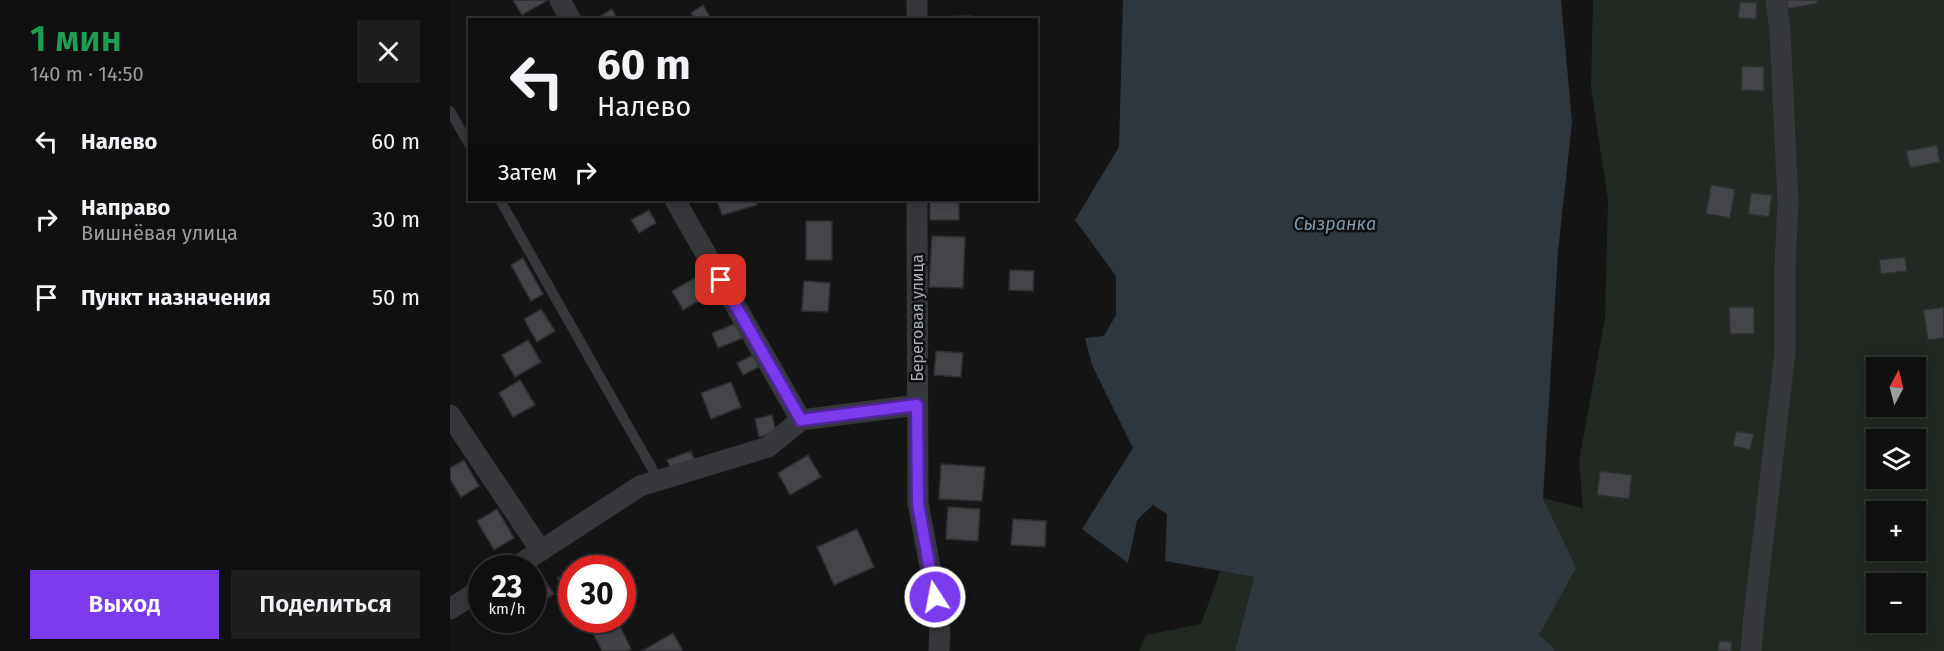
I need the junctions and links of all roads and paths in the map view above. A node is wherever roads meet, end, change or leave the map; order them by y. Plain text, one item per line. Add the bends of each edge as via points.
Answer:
1 (560, 0) edge
2 (917, 0) edge
3 (1776, 0) edge
4 (570, 18) edge
5 (917, 18) edge
6 (450, 111) edge
7 (468, 142) edge
8 (501, 201) edge
9 (676, 201) edge
10 (917, 201) edge
11 (917, 405) junction
12 (450, 415) edge
13 (801, 420) junction
14 (659, 482) junction
15 (541, 551) junction
16 (535, 555) edge
17 (468, 598) edge
18 (450, 609) edge
19 (939, 651) edge
20 (1751, 651) edge

1 - 4 street
2 - 5 street
3 - 20 street via 1788,203 1785,353
6 - 7 lane
8 - 14 lane
9 - 13 street
10 - 11 street, Береговая улица
11 - 13 street
11 - 19 street, Береговая улица via 918,504 940,620
12 - 15 street
13 - 14 street via 768,447
14 - 15 street via 640,486
15 - 16 street
17 - 18 street

